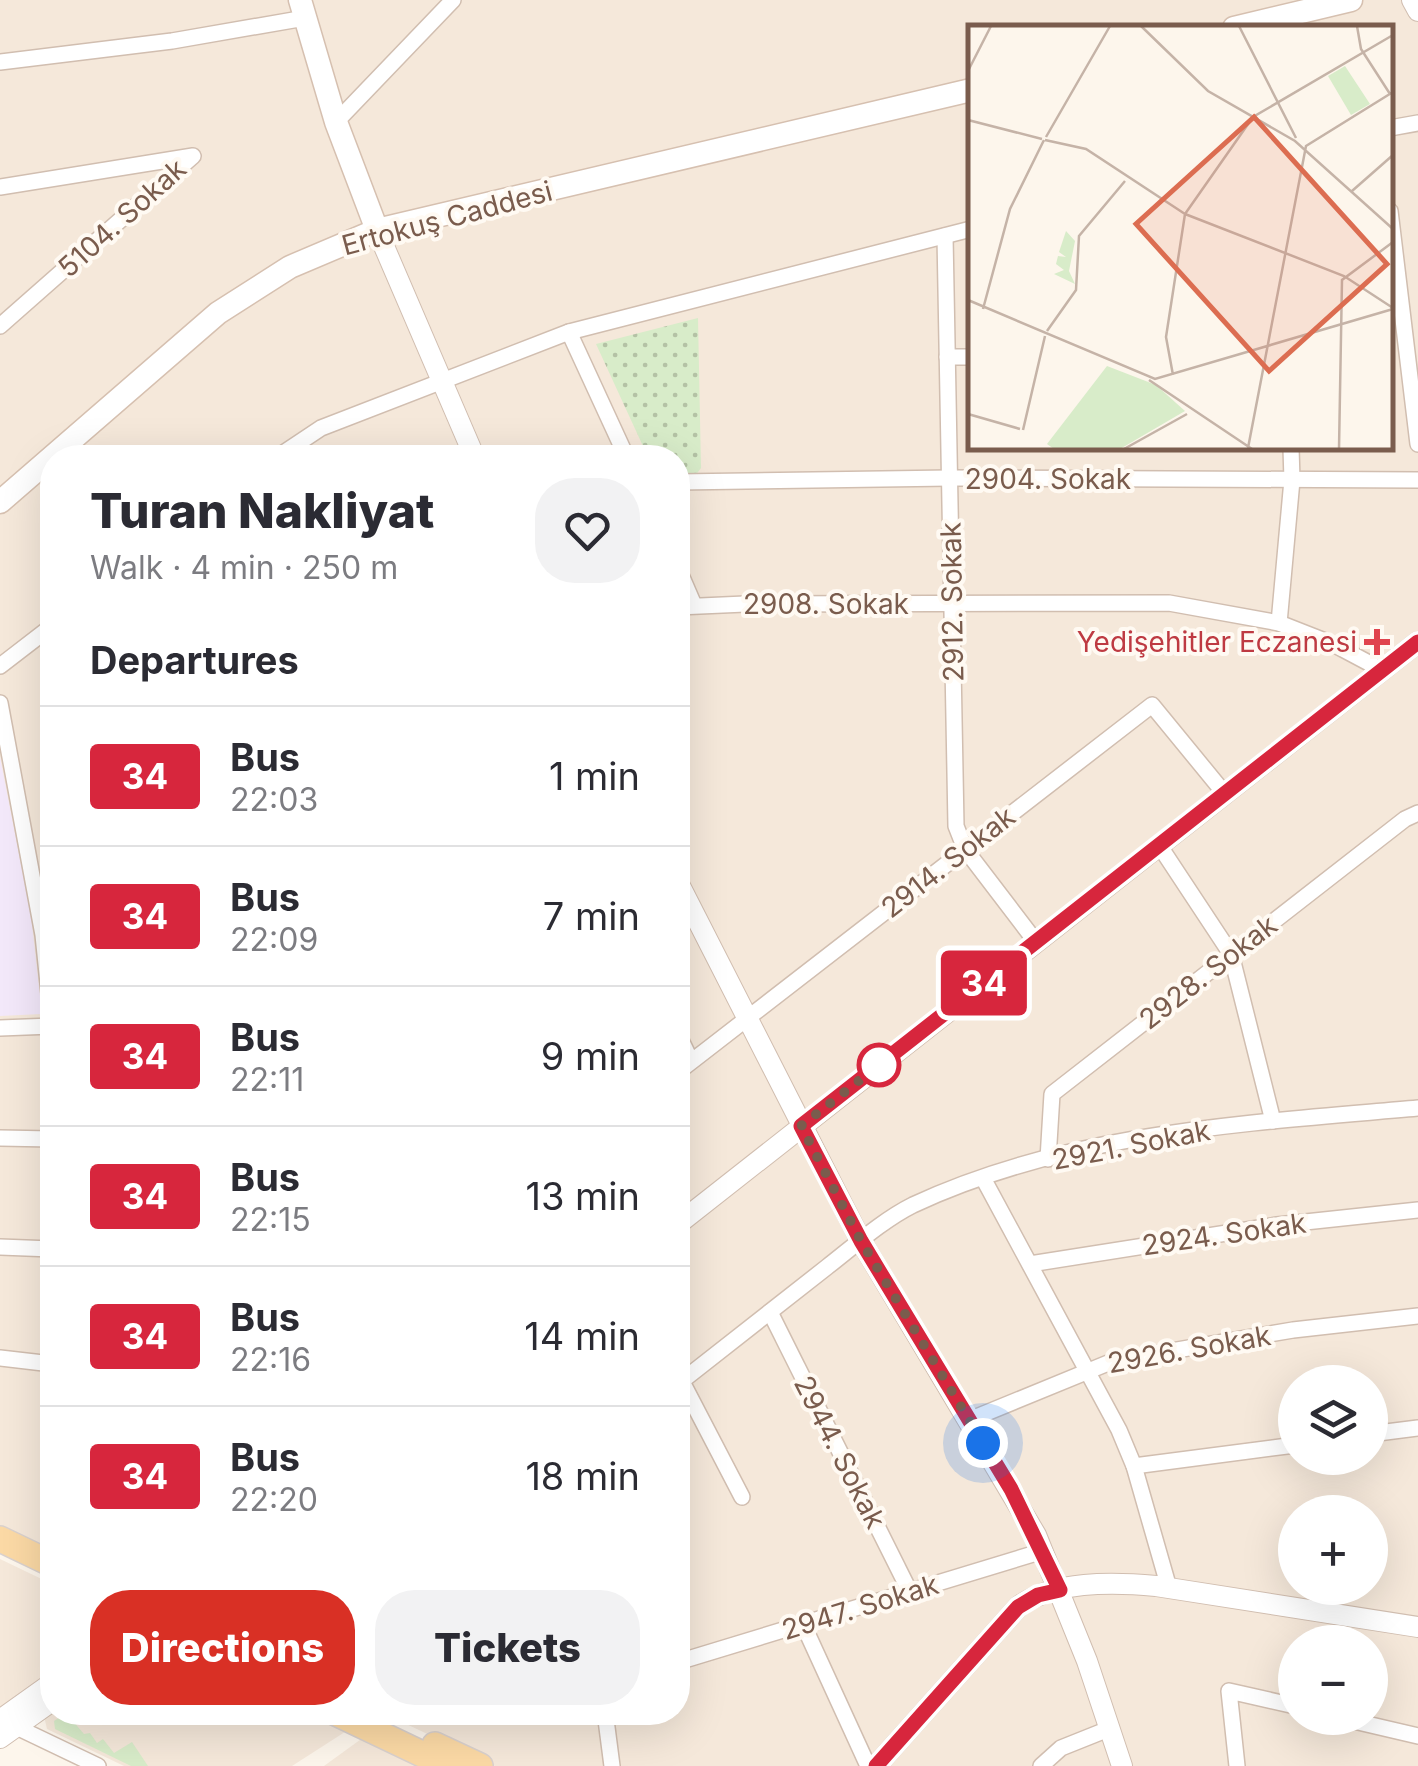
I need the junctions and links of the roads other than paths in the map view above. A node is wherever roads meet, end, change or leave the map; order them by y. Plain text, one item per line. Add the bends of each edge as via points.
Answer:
1 (453, 0) edge
2 (1351, 0) edge
3 (1412, 0) edge
4 (303, 9) edge
5 (1418, 11) edge
6 (1247, 25) edge
7 (0, 62) edge
8 (968, 90) edge
9 (336, 122) junction
10 (1418, 123) edge
11 (1393, 127) edge
12 (0, 187) edge
13 (377, 230) junction
14 (968, 230) edge
15 (1393, 235) edge
16 (946, 236) junction
17 (0, 326) edge
18 (569, 332) junction
19 (948, 357) junction
20 (968, 358) edge
21 (442, 379) junction
22 (1418, 444) edge
23 (65, 445) edge
24 (296, 445) edge
25 (470, 445) edge
26 (621, 445) edge
27 (1291, 450) edge
28 (40, 467) edge
29 (950, 478) junction
30 (1292, 480) junction
31 (1418, 480) edge
32 (690, 482) edge
33 (0, 502) edge
34 (952, 603) junction
35 (690, 606) edge
36 (1279, 623) junction
37 (40, 635) edge
38 (1418, 642) edge
39 (0, 666) edge
40 (1382, 670) junction
41 (0, 703) edge
42 (1225, 794) junction
43 (1418, 813) edge
44 (1159, 846) junction
45 (965, 849) junction
46 (40, 896) edge
47 (690, 907) edge
48 (1036, 942) junction
49 (1231, 954) junction
50 (745, 1019) junction
51 (40, 1025) edge
52 (0, 1028) edge
53 (691, 1061) edge
54 (1418, 1108) edge
55 (1272, 1121) junction
56 (801, 1126) junction
57 (0, 1138) edge
58 (40, 1139) edge
59 (1048, 1160) junction
60 (984, 1178) junction
61 (1418, 1210) edge
62 (690, 1214) edge
63 (861, 1241) junction
64 (0, 1247) edge
65 (40, 1248) edge
66 (1030, 1264) junction
67 (770, 1312) junction
68 (1418, 1316) edge
69 (0, 1358) edge
70 (40, 1363) edge
71 (1086, 1369) junction
72 (690, 1371) edge
73 (690, 1400) edge
74 (969, 1420) junction
75 (1418, 1428) edge
76 (1388, 1432) edge
77 (1278, 1446) edge
78 (1134, 1466) junction
79 (742, 1497) dead end
80 (0, 1538) edge
81 (1043, 1552) junction
82 (0, 1554) edge
83 (40, 1560) edge
84 (40, 1563) edge
85 (1169, 1588) junction
86 (1060, 1590) junction
87 (910, 1592) junction
88 (803, 1624) junction
89 (1418, 1627) edge
90 (690, 1658) edge
91 (40, 1693) edge
92 (1278, 1702) edge
93 (40, 1707) edge
94 (3, 1725) edge
95 (361, 1725) edge
96 (394, 1725) edge
97 (607, 1725) edge
98 (1111, 1728) junction
99 (1388, 1729) edge
100 (1418, 1736) edge
101 (98, 1766) edge
102 (447, 1766) edge
103 (480, 1766) edge
104 (612, 1766) edge
105 (868, 1766) edge
106 (876, 1766) edge
107 (1040, 1766) edge
108 (1122, 1766) edge
109 (1237, 1766) edge

1 - 9 street
2 - 6 main road
3 - 5 street
4 - 7 street via 172,41
4 - 9 main road
8 - 13 main road, Ertokuş Caddesi
9 - 13 main road
10 - 11 street
12 - 17 street, 5104. Sokak via 193,156
13 - 21 street
13 - 23 main road, Ertokuş Caddesi via 290,267 218,312
14 - 16 street
15 - 22 street
16 - 18 street
16 - 19 street, 2912. Sokak
18 - 21 street
18 - 26 street
19 - 20 street
19 - 29 street, 2912. Sokak
21 - 24 street via 321,428
21 - 25 street
27 - 30 street
28 - 33 main road, Ertokuş Caddesi
29 - 30 street, 2904. Sokak
29 - 32 street, 2904. Sokak
29 - 34 street, 2912. Sokak
30 - 31 street, 2904. Sokak
30 - 36 street
34 - 35 street, 2908. Sokak
34 - 36 street, 2908. Sokak via 1168,603
34 - 45 street, 2912. Sokak via 955,817
36 - 40 street, 2908. Sokak
37 - 39 street
38 - 40 street
40 - 42 street
41 - 46 street
42 - 44 street
42 - 45 street, 2914. Sokak via 1152,705
43 - 49 street, 2928. Sokak
44 - 48 street
44 - 49 street
45 - 48 street, 2912. Sokak
45 - 50 street, 2914. Sokak
47 - 50 street
48 - 56 street
49 - 55 street
49 - 59 street, 2928. Sokak via 1052,1094
50 - 53 street, 2914. Sokak
50 - 56 street
51 - 52 street
54 - 55 street, 2921. Sokak
55 - 59 street, 2921. Sokak
56 - 62 street
56 - 63 street
57 - 58 street
59 - 60 street, 2921. Sokak
60 - 63 street, 2921. Sokak via 910,1206
60 - 66 street
61 - 66 street, 2924. Sokak via 1277,1224
63 - 67 street, 2921. Sokak
63 - 74 street
64 - 65 street
66 - 71 street
67 - 72 street, 2921. Sokak
67 - 87 street, 2944. Sokak
68 - 71 street, 2926. Sokak via 1293,1330
69 - 70 street
71 - 74 street, 2926. Sokak
71 - 78 street
73 - 79 street
74 - 81 street
75 - 76 street
77 - 78 street
78 - 85 street
80 - 83 main road
81 - 86 street
81 - 87 street, 2947. Sokak
82 - 84 main road
85 - 86 street
85 - 89 street
86 - 98 street
86 - 106 street via 1018,1607
87 - 88 street, 2947. Sokak
88 - 90 street, 2947. Sokak
88 - 105 street
91 - 94 street
92 - 109 street via 1230,1690
93 - 94 street
94 - 101 street
95 - 102 main road
96 - 103 main road
97 - 104 street
98 - 107 street via 1061,1748
98 - 108 street
99 - 100 street

